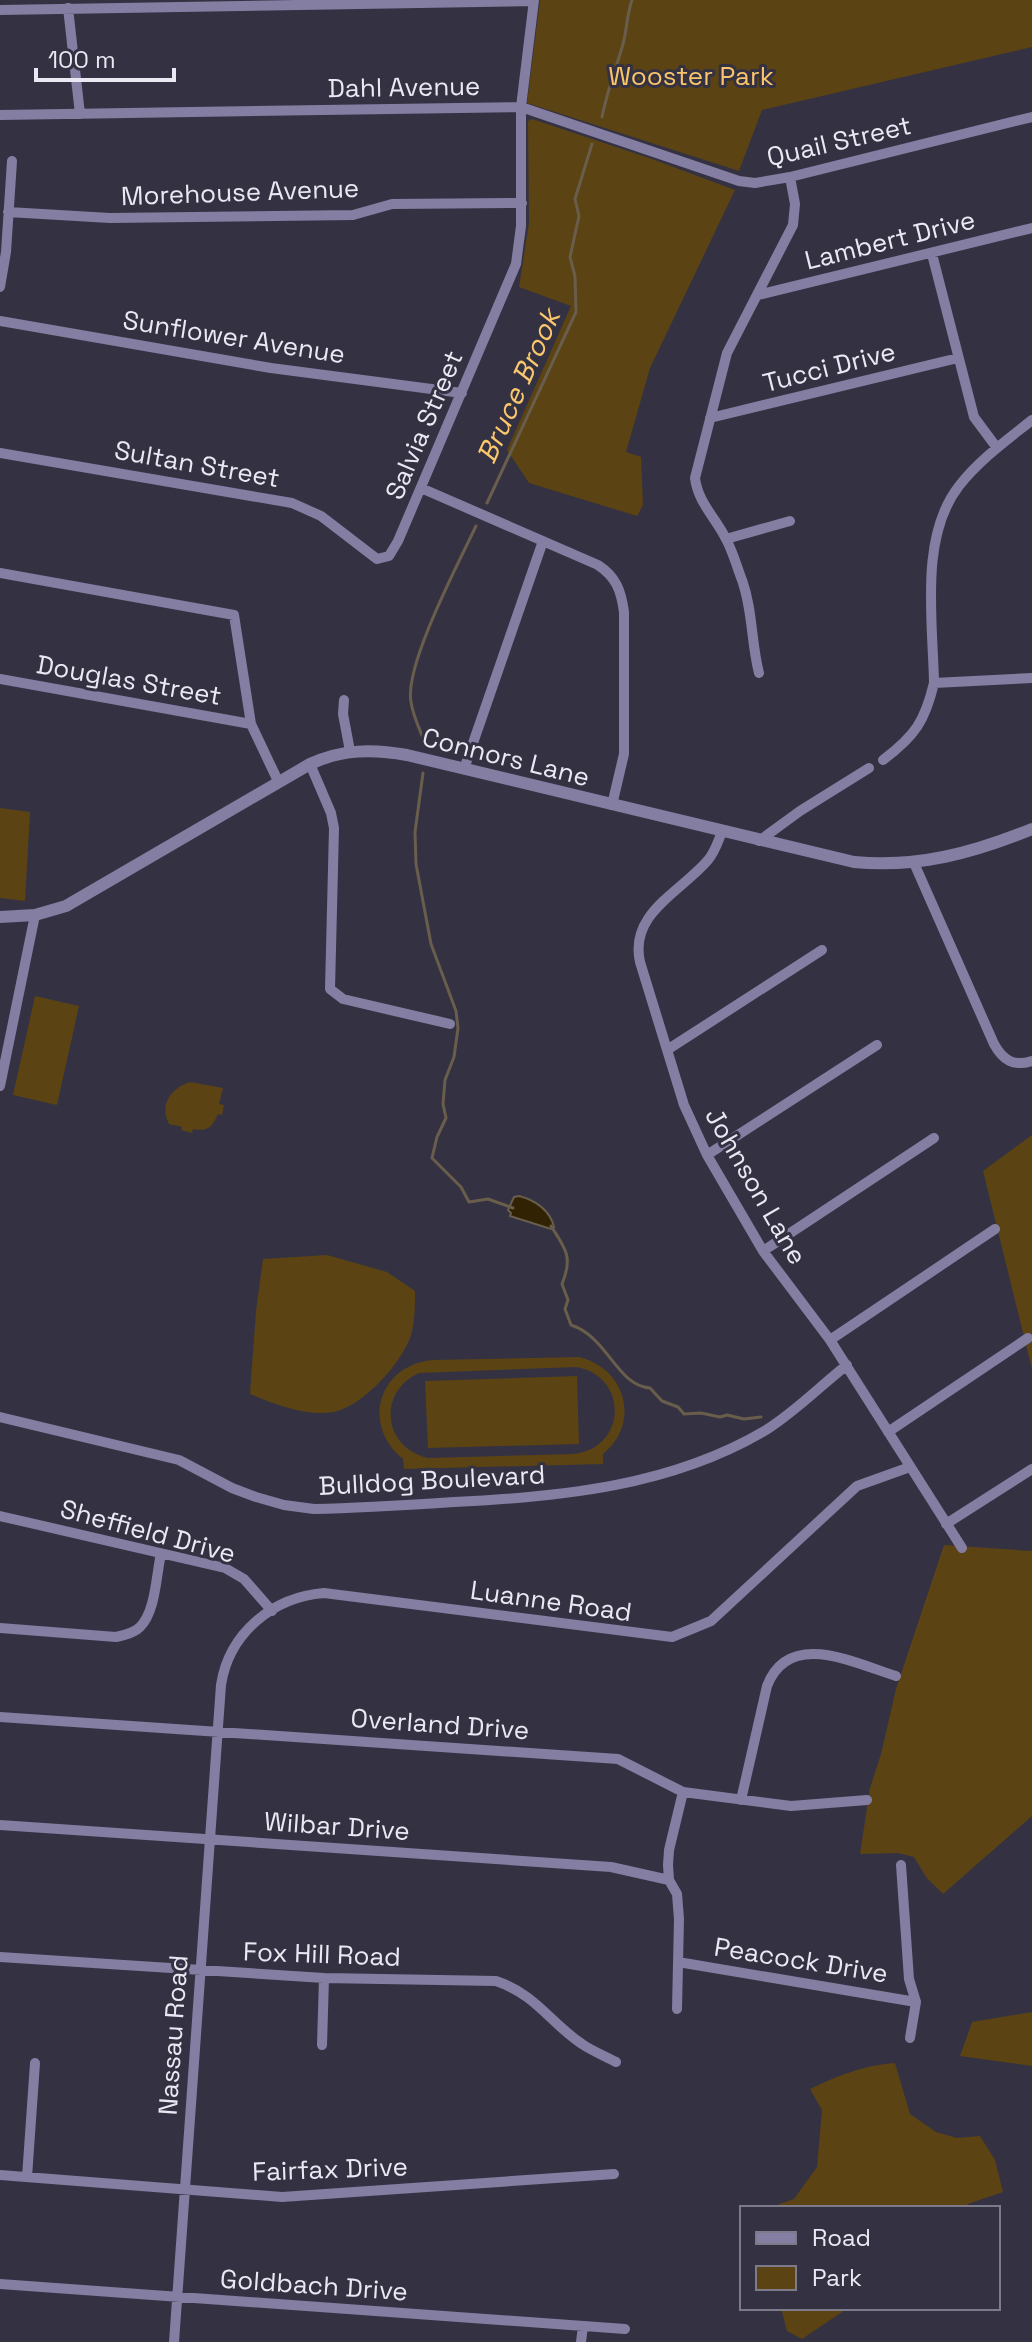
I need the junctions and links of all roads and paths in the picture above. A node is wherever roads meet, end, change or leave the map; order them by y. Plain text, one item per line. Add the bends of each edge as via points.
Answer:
1 (534, 0) edge
2 (68, 8) junction
3 (0, 10) edge
4 (521, 107) junction
5 (80, 114) junction
6 (0, 115) edge
7 (1032, 117) edge
8 (12, 161) dead end
9 (790, 177) junction
10 (522, 203) junction
11 (8, 212) junction
12 (1032, 228) edge
13 (932, 254) junction
14 (0, 287) edge
15 (758, 295) junction
16 (0, 321) edge
17 (958, 358) junction
18 (462, 393) junction
19 (710, 418) junction
20 (1032, 420) edge
21 (997, 448) junction
22 (0, 453) edge
23 (421, 488) junction
24 (790, 521) dead end
25 (726, 539) junction
26 (543, 541) junction
27 (371, 556) joint
28 (0, 573) edge
29 (759, 673) dead end
30 (1032, 678) edge
31 (0, 679) edge
32 (934, 683) junction
33 (344, 700) dead end
34 (251, 724) junction
35 (350, 751) junction
36 (883, 760) dead end
37 (310, 764) junction
38 (869, 768) dead end
39 (464, 769) junction
40 (278, 781) junction
41 (612, 805) junction
42 (1032, 829) edge
43 (722, 832) junction
44 (759, 841) junction
45 (914, 863) junction
46 (35, 915) junction
47 (0, 917) edge
48 (822, 950) dead end
49 (450, 1024) dead end
50 (877, 1045) dead end
51 (667, 1050) junction
52 (1032, 1061) edge
53 (0, 1086) edge
54 (934, 1138) dead end
55 (707, 1155) junction
56 (995, 1229) dead end
57 (763, 1251) junction
58 (1028, 1338) dead end
59 (830, 1340) junction
60 (847, 1365) junction
61 (0, 1417) edge
62 (888, 1432) junction
63 (910, 1467) junction
64 (1032, 1469) edge
65 (0, 1516) edge
66 (946, 1524) junction
67 (962, 1548) dead end
68 (161, 1554) junction
69 (272, 1611) junction
70 (0, 1628) edge
71 (896, 1676) dead end
72 (0, 1717) edge
73 (217, 1731) junction
74 (683, 1792) junction
75 (741, 1800) junction
76 (867, 1800) dead end
77 (0, 1825) edge
78 (209, 1839) junction
79 (901, 1865) dead end
80 (669, 1880) junction
81 (0, 1957) edge
82 (678, 1962) junction
83 (199, 1971) junction
84 (324, 1978) junction
85 (916, 2002) junction
86 (677, 2009) dead end
87 (910, 2038) dead end
88 (322, 2045) dead end
89 (616, 2062) dead end
90 (35, 2063) dead end
91 (614, 2174) dead end
92 (0, 2175) edge
93 (27, 2177) junction
94 (184, 2190) junction
95 (0, 2284) edge
96 (177, 2298) junction
97 (583, 2326) junction
98 (625, 2329) dead end
99 (174, 2342) edge
100 (581, 2342) edge

1 - 2 street
1 - 4 street, Salvia Street
2 - 3 street
2 - 5 street
4 - 5 street, Dahl Avenue
4 - 9 street, Quail Street via 739,181
4 - 10 street, Salvia Street
5 - 6 street, Dahl Avenue
7 - 9 street, Quail Street
8 - 11 street
9 - 15 street via 793,225
10 - 11 street, Morehouse Avenue via 392,204 353,215 110,218
10 - 18 street, Salvia Street via 516,264
11 - 14 street
12 - 13 street, Lambert Drive
13 - 15 street, Lambert Drive
13 - 17 street
15 - 19 street via 727,353
16 - 18 street, Sunflower Avenue via 271,368
17 - 19 street, Tucci Drive
17 - 21 street via 974,417
18 - 23 street, Salvia Street
19 - 25 street via 696,489
20 - 21 street
21 - 32 street via 957,488 937,531 932,571
22 - 27 street, Sultan Street via 292,503 321,516
23 - 26 street
23 - 27 street, Salvia Street via 394,550 383,559
24 - 25 street
25 - 29 street via 747,594
26 - 39 street
26 - 41 street via 598,565 620,590 624,754
28 - 34 street via 234,615
30 - 32 street
31 - 34 street, Douglas Street
32 - 36 street via 917,730
33 - 35 street
34 - 40 street
35 - 37 street, Connors Lane
35 - 39 street, Connors Lane via 389,752
37 - 40 street, Connors Lane
37 - 49 street via 334,828 330,989 343,999
38 - 44 street
39 - 41 street, Connors Lane
40 - 46 street, Connors Lane via 107,884
41 - 43 street, Connors Lane
42 - 45 street, Connors Lane via 982,849
43 - 44 street, Connors Lane
43 - 51 street, Johnson Lane via 708,859 650,915 639,934 640,962
44 - 45 street, Connors Lane via 843,860
45 - 52 street via 994,1044 1011,1063
46 - 47 street, Connors Lane
46 - 53 street
48 - 51 street
50 - 55 street
51 - 55 street, Johnson Lane
54 - 57 street
55 - 57 street, Johnson Lane
56 - 59 street
57 - 59 street, Johnson Lane
58 - 62 street
59 - 60 street, Johnson Lane
60 - 61 street, Bulldog Boulevard via 791,1413 728,1449 617,1485 525,1499 314,1509 284,1505 232,1488 179,1460
60 - 62 street, Johnson Lane
62 - 63 street, Johnson Lane
63 - 66 street, Johnson Lane
63 - 69 street, Luanne Road via 857,1486 711,1621 672,1637 324,1593 295,1597
64 - 66 street
65 - 68 street, Sheffield Drive
66 - 67 street, Johnson Lane
68 - 69 street, Sheffield Drive via 235,1573
68 - 70 street via 150,1608 131,1633 116,1637
69 - 73 street, Luanne Road via 232,1648 222,1674
71 - 75 street via 820,1654 780,1663 767,1686
72 - 73 street, Overland Drive
73 - 74 street, Overland Drive via 618,1759
73 - 78 street, Nassau Road
74 - 75 street, Overland Drive
74 - 80 street via 669,1850
75 - 76 street, Overland Drive via 791,1806
77 - 78 street, Wilbar Drive
78 - 80 street, Wilbar Drive via 611,1867
78 - 83 street, Nassau Road
79 - 85 street via 909,1979
80 - 82 street via 677,1894
81 - 83 street, Fox Hill Road
82 - 85 street, Peacock Drive
82 - 86 street
83 - 84 street, Fox Hill Road
83 - 94 street, Nassau Road
84 - 88 street
84 - 89 street, Fox Hill Road via 496,1981 531,1998 582,2044
85 - 87 street
90 - 93 street
91 - 94 street, Fairfax Drive via 282,2197
92 - 93 street, Fairfax Drive
93 - 94 street, Fairfax Drive
94 - 96 street, Nassau Road
95 - 96 street, Goldbach Drive
96 - 97 street, Goldbach Drive
96 - 99 street, Nassau Road
97 - 98 street, Goldbach Drive
97 - 100 street

